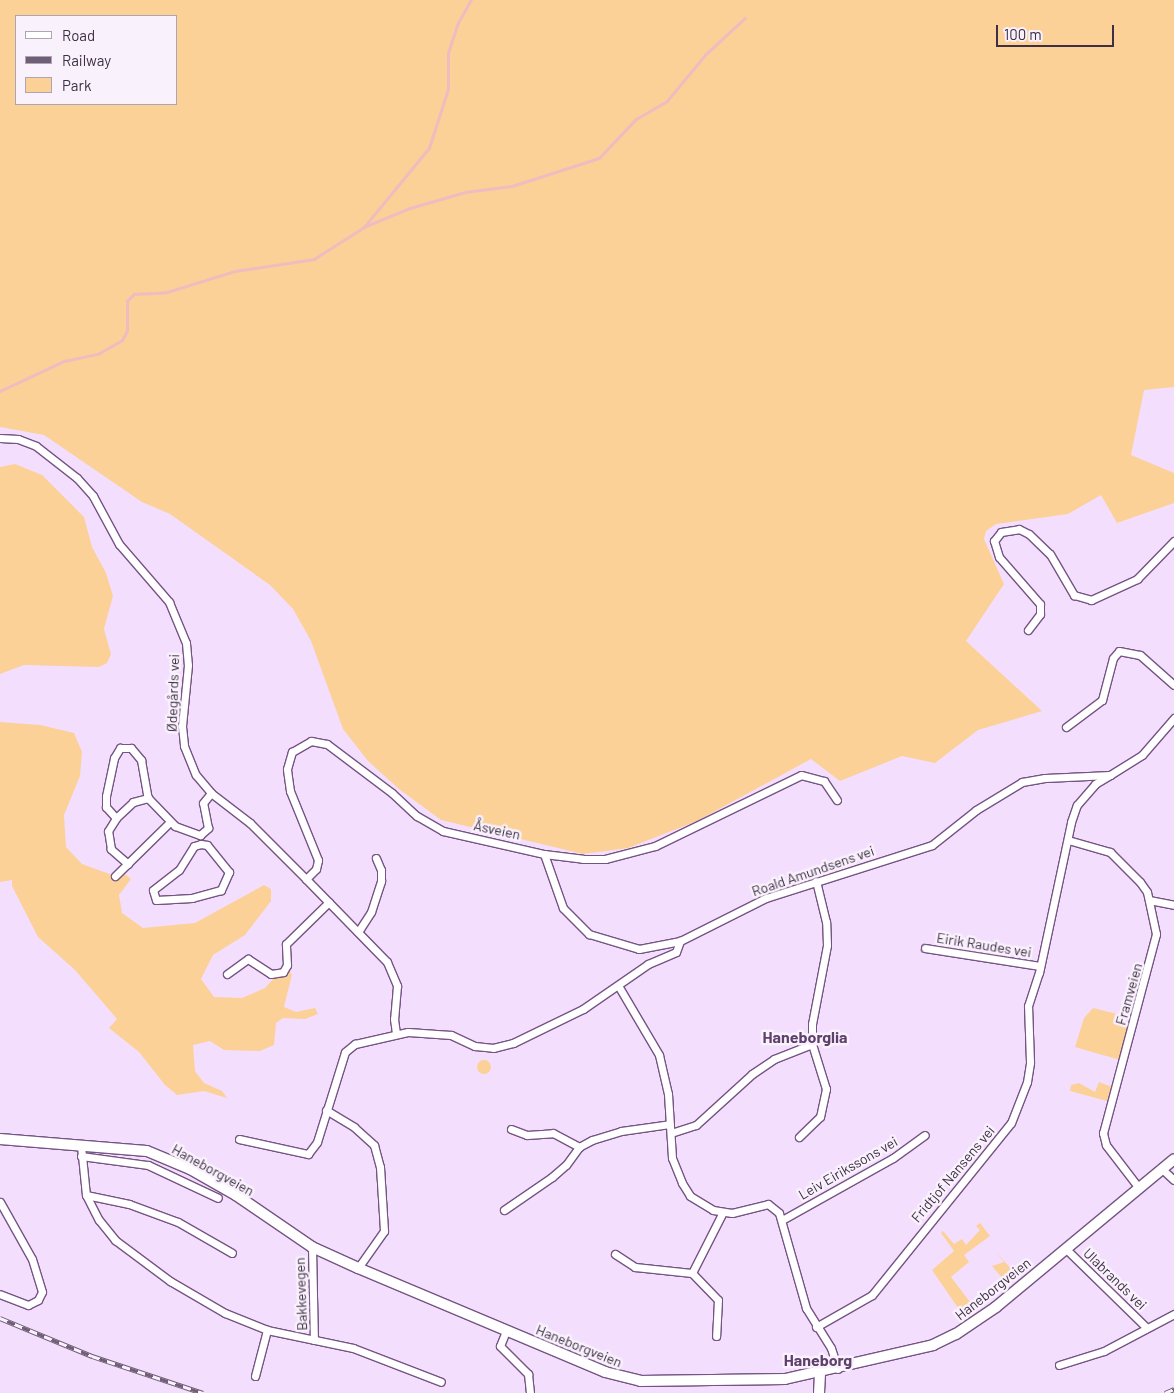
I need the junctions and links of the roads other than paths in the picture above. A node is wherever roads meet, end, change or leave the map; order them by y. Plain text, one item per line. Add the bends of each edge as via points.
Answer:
1 (0, 438) edge
2 (1174, 541) edge
3 (1028, 630) dead end
4 (1174, 685) edge
5 (1174, 718) edge
6 (1066, 726) dead end
7 (1109, 775) junction
8 (212, 793) junction
9 (148, 798) junction
10 (837, 800) dead end
11 (116, 818) junction
12 (170, 822) junction
13 (200, 835) junction
14 (1068, 840) junction
15 (201, 844) junction
16 (544, 854) junction
17 (376, 858) dead end
18 (128, 864) junction
19 (115, 876) dead end
20 (306, 879) junction
21 (816, 881) junction
22 (1149, 900) junction
23 (329, 902) junction
24 (1174, 905) edge
25 (358, 932) junction
26 (680, 941) junction
27 (925, 948) dead end
28 (1040, 966) junction
29 (227, 974) dead end
30 (619, 987) junction
31 (396, 1032) junction
32 (812, 1044) junction
33 (326, 1110) junction
34 (670, 1124) junction
35 (511, 1129) dead end
36 (671, 1133) junction
37 (925, 1135) dead end
38 (800, 1137) dead end
39 (0, 1139) edge
40 (239, 1139) dead end
41 (579, 1147) junction
42 (81, 1151) junction
43 (1174, 1158) edge
44 (1162, 1169) junction
45 (1174, 1180) edge
46 (1139, 1188) junction
47 (86, 1196) junction
48 (218, 1198) dead end
49 (0, 1202) edge
50 (504, 1210) dead end
51 (723, 1212) junction
52 (782, 1220) junction
53 (312, 1247) junction
54 (1066, 1249) junction
55 (232, 1253) dead end
56 (615, 1254) dead end
57 (358, 1268) junction
58 (692, 1273) junction
59 (0, 1294) edge
60 (1174, 1314) edge
61 (816, 1327) junction
62 (1147, 1328) junction
63 (267, 1330) junction
64 (506, 1331) junction
65 (716, 1336) dead end
66 (314, 1340) junction
67 (1059, 1365) dead end
68 (838, 1368) junction
69 (820, 1373) junction
70 (255, 1376) dead end
71 (441, 1382) dead end
72 (530, 1393) edge
73 (819, 1393) edge

1 - 8 street, Ødegårds vei via 18,439 36,446 78,478 119,544 172,606 186,643 187,674 182,714 184,746 196,775
2 - 3 street via 1137,579 1091,600 1074,595 1050,554 1029,534 1019,529 1001,532 994,541 998,557 1040,604 1040,614
4 - 6 street via 1140,655 1119,651 1113,658 1102,700
5 - 7 street, Fridtjof Nansens vei via 1142,755
7 - 14 street, Fridtjof Nansens vei via 1095,784 1077,805
7 - 21 street, Roald Amundsens vei via 1022,782 976,810 932,845
8 - 13 street via 203,804 208,828
8 - 20 street, Ødegårds vei via 250,823
9 - 11 street via 133,802
9 - 11 street via 141,760 131,748 120,748 114,758 106,796 108,813
9 - 12 street
10 - 16 street, Åsveien via 824,781 801,775 655,846 605,859
11 - 18 street via 108,832 109,844
12 - 13 street
12 - 18 street
13 - 15 street
14 - 22 street, Framveien via 1110,852 1144,886
14 - 28 street, Fridtjof Nansens vei
15 - 15 street via 194,846 179,870 153,890 156,900 192,898 221,890 229,872 207,845
16 - 20 street, Åsveien via 443,831 429,824 327,744 311,741 292,752 287,769 290,791 318,860 316,869
16 - 26 street via 563,908 589,934 639,949
17 - 25 street via 381,880 371,912
18 - 19 street
20 - 23 street, Ødegårds vei
21 - 26 street, Roald Amundsens vei via 766,898
21 - 32 street via 828,945 812,1024
22 - 24 street
22 - 46 street, Framveien via 1155,946 1103,1133 1106,1146
23 - 25 street, Ødegårds vei
23 - 29 street via 286,944 287,965 283,972 271,974 248,958
25 - 31 street, Ødegårds vei via 387,962 395,977
26 - 30 street, Roald Amundsens vei via 676,952 648,964
27 - 28 street, Eirik Raudes vei
28 - 61 street, Fridtjof Nansens vei via 1028,1006 1030,1062 1027,1082 1011,1123 872,1295
30 - 31 street, Roald Amundsens vei via 583,1009 501,1047 474,1046 437,1032
30 - 34 street via 658,1056
31 - 33 street, Roald Amundsens vei via 355,1044 345,1052
32 - 36 street via 774,1060 752,1074 696,1126
32 - 38 street via 826,1089 820,1117
33 - 40 street, Roald Amundsens vei via 317,1142 308,1154
33 - 57 street via 354,1127 374,1145 380,1166 384,1232
34 - 36 street
34 - 41 street via 621,1132
35 - 41 street via 527,1135 553,1134
36 - 51 street via 672,1158 690,1196
37 - 52 street, Leiv Eirikssons vei via 892,1158
39 - 42 street, Haneborgveien
41 - 50 street via 566,1165
42 - 47 street
42 - 48 street via 148,1165
42 - 53 street, Haneborgveien via 133,1148 174,1162 236,1195
43 - 44 street, Haneborgveien
44 - 45 street
44 - 46 street, Haneborgveien
46 - 54 street, Haneborgveien
47 - 55 street via 129,1204 178,1222
47 - 63 street via 110,1234 136,1258 191,1295
49 - 59 street via 32,1259 42,1292 38,1300 28,1305
51 - 52 street via 742,1212 768,1204 779,1212
51 - 58 street
52 - 61 street via 806,1308
53 - 57 street, Haneborgveien
53 - 66 street, Bakkevegen
54 - 62 street, Ulabrands vei
54 - 68 street, Haneborgveien via 996,1307 956,1334 913,1352
56 - 58 street via 635,1267
57 - 64 street, Haneborgveien
58 - 65 street via 718,1300
60 - 62 street
61 - 68 street via 831,1348
62 - 67 street via 1104,1351
63 - 66 street
63 - 70 street
64 - 69 street, Haneborgveien via 623,1379 768,1380
64 - 72 street via 500,1346 528,1374
66 - 71 street via 353,1348
68 - 69 street, Haneborgveien
69 - 73 street

